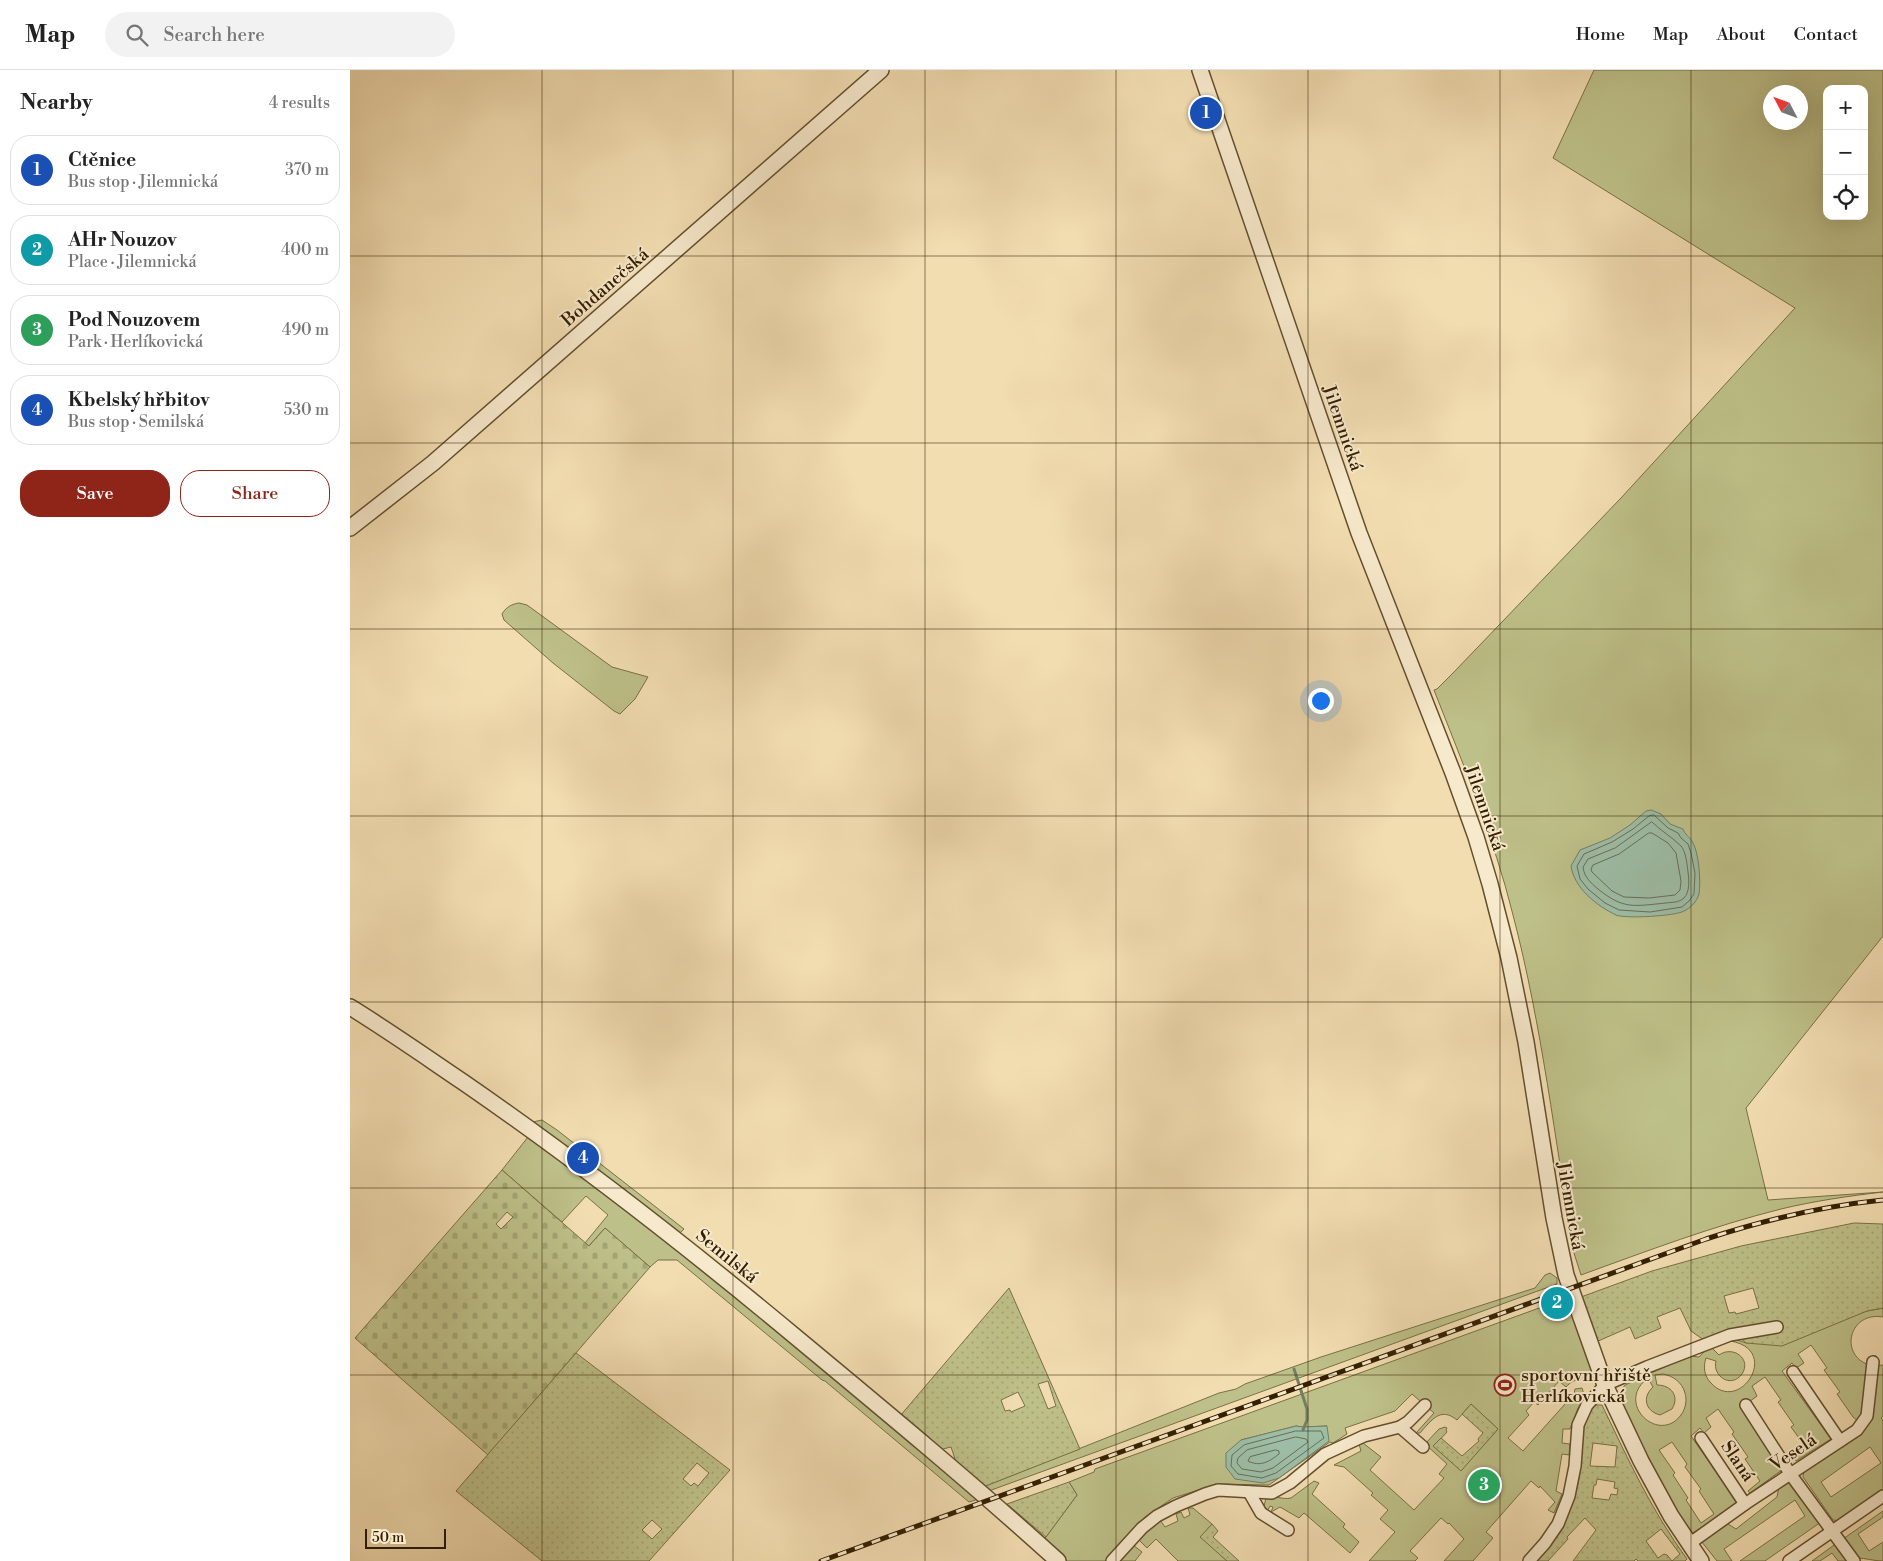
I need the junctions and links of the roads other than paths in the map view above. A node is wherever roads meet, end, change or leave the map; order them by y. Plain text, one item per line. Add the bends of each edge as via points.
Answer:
1 (881, 70) edge
2 (1200, 70) edge
3 (350, 528) edge
4 (350, 1007) edge
5 (1777, 1327) dead end
6 (1873, 1362) dead end
7 (1793, 1372) dead end
8 (1606, 1385) junction
9 (1425, 1405) dead end
10 (1746, 1405) dead end
11 (1400, 1427) junction
12 (1701, 1438) dead end
13 (1840, 1441) junction
14 (1423, 1448) dead end
15 (1791, 1475) junction
16 (1249, 1492) junction
17 (1883, 1496) edge
18 (1746, 1504) junction
19 (1288, 1530) dead end
20 (1832, 1532) junction
21 (1695, 1556) edge
22 (1058, 1561) edge
23 (1112, 1561) edge
24 (1529, 1561) edge
25 (1789, 1561) edge
26 (1854, 1561) edge

1 - 3 street, Bohdanečská via 433,463
2 - 8 street, Jilemnická via 1359,533 1476,836 1509,958 1526,1042 1560,1252
4 - 22 street, Semilská via 523,1124 677,1240 900,1424
5 - 8 street via 1730,1336
6 - 13 street, Veselá via 1867,1416 1857,1430
7 - 13 street
8 - 21 street, Jilemnická via 1641,1461
8 - 24 street via 1587,1405 1578,1425 1569,1496 1558,1524
9 - 11 street
10 - 15 street
11 - 14 street
11 - 16 street via 1364,1436 1325,1454 1290,1483 1272,1493
12 - 18 street, Slaná
13 - 15 street, Veselá
15 - 18 street, Veselá
15 - 20 street
16 - 19 street via 1261,1513
16 - 23 street via 1218,1490 1176,1506 1142,1528
17 - 20 street
18 - 21 street, Veselá
20 - 25 street
20 - 26 street

